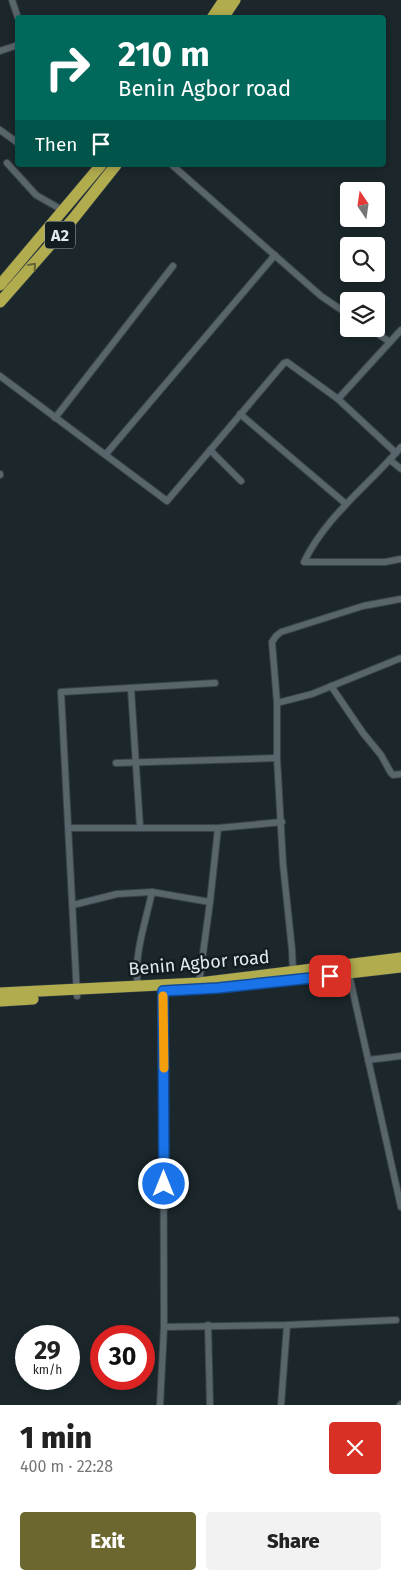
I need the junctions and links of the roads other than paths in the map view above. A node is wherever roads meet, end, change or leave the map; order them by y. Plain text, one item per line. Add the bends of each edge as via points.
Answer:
1 (12, 0) edge
2 (224, 0) edge
3 (235, 0) edge
4 (17, 15) edge
5 (214, 15) edge
6 (225, 15) edge
7 (15, 46) edge
8 (0, 51) edge
9 (0, 130) edge
10 (15, 140) edge
11 (7, 163) dead end
12 (99, 167) edge
13 (114, 167) edge
14 (174, 167) edge
15 (64, 211) junction
16 (275, 255) junction
17 (173, 266) dead end
18 (0, 285) edge
19 (0, 302) edge
20 (340, 309) edge
21 (401, 330) edge
22 (382, 337) edge
23 (390, 342) junction
24 (0, 376) edge
25 (338, 399) junction
26 (240, 414) junction
27 (55, 418) junction
28 (401, 447) edge
29 (210, 450) junction
30 (396, 453) junction
31 (106, 454) junction
32 (390, 460) junction
33 (401, 469) edge
34 (241, 481) dead end
35 (346, 504) junction
36 (401, 560) edge
37 (401, 599) edge
38 (401, 658) edge
39 (215, 683) dead end
40 (331, 686) junction
41 (131, 689) junction
42 (277, 703) junction
43 (277, 758) junction
44 (135, 762) junction
45 (116, 764) dead end
46 (401, 774) edge
47 (282, 822) junction
48 (140, 827) junction
49 (69, 828) junction
50 (218, 828) junction
51 (152, 892) junction
52 (210, 902) junction
53 (73, 904) junction
54 (401, 958) edge
55 (401, 968) edge
56 (293, 972) junction
57 (349, 974) junction
58 (199, 983) junction
59 (138, 986) junction
60 (163, 991) junction
61 (77, 992) junction
62 (0, 993) edge
63 (0, 1001) edge
64 (401, 1056) edge
65 (368, 1060) junction
66 (398, 1177) edge
67 (401, 1208) edge
68 (396, 1320) dead end
69 (208, 1325) junction
70 (287, 1325) junction
71 (164, 1327) junction
72 (160, 1405) edge
73 (210, 1405) edge
74 (281, 1405) edge

1 - 4 street
2 - 5 highway
3 - 6 highway
7 - 8 street
9 - 10 street
11 - 15 street via 36,195
12 - 15 highway, A2
19 -> 13 highway, A2
14 - 16 street
15 - 18 highway, A2
16 - 20 street
16 - 31 street
17 - 27 street
21 - 23 street
22 - 23 street
23 - 25 street
24 - 27 street
25 - 26 street via 287,362
25 - 30 street
26 - 29 street
26 - 35 street
27 - 31 street
28 - 30 street
29 - 31 street via 167,501
29 - 34 street
30 - 32 street
32 - 33 street
32 - 35 street
35 - 36 street via 311,547 304,562
37 - 42 street via 363,606 276,636 272,642
38 - 40 street
39 - 41 street
40 - 42 street
40 - 46 street via 391,773
41 - 44 street
41 - 49 street via 61,692
42 - 43 street
43 - 44 street
43 - 47 street
44 - 45 street
44 - 48 street
47 - 50 street
47 - 56 street
48 - 49 street
48 - 50 street
49 - 53 street
50 - 52 street
51 - 52 street
51 - 53 street via 117,894
51 - 59 street via 140,946
52 - 58 street
53 - 61 street
54 - 56 highway, Benin Agbor road
55 - 57 highway, Benin Agbor road
56 - 58 highway, Benin Agbor road
57 - 60 highway, Benin Agbor road
57 - 65 street
58 - 59 highway, Benin Agbor road
59 - 61 highway, Benin Agbor road
60 - 61 highway, Benin Agbor road
60 - 71 street
61 - 62 highway, Benin Agbor road
61 - 63 highway, Benin Agbor road
64 - 65 street
65 - 66 street
66 - 67 street
68 - 70 street
69 - 70 street
69 - 71 street
69 - 73 street
70 - 74 street
71 - 72 street

